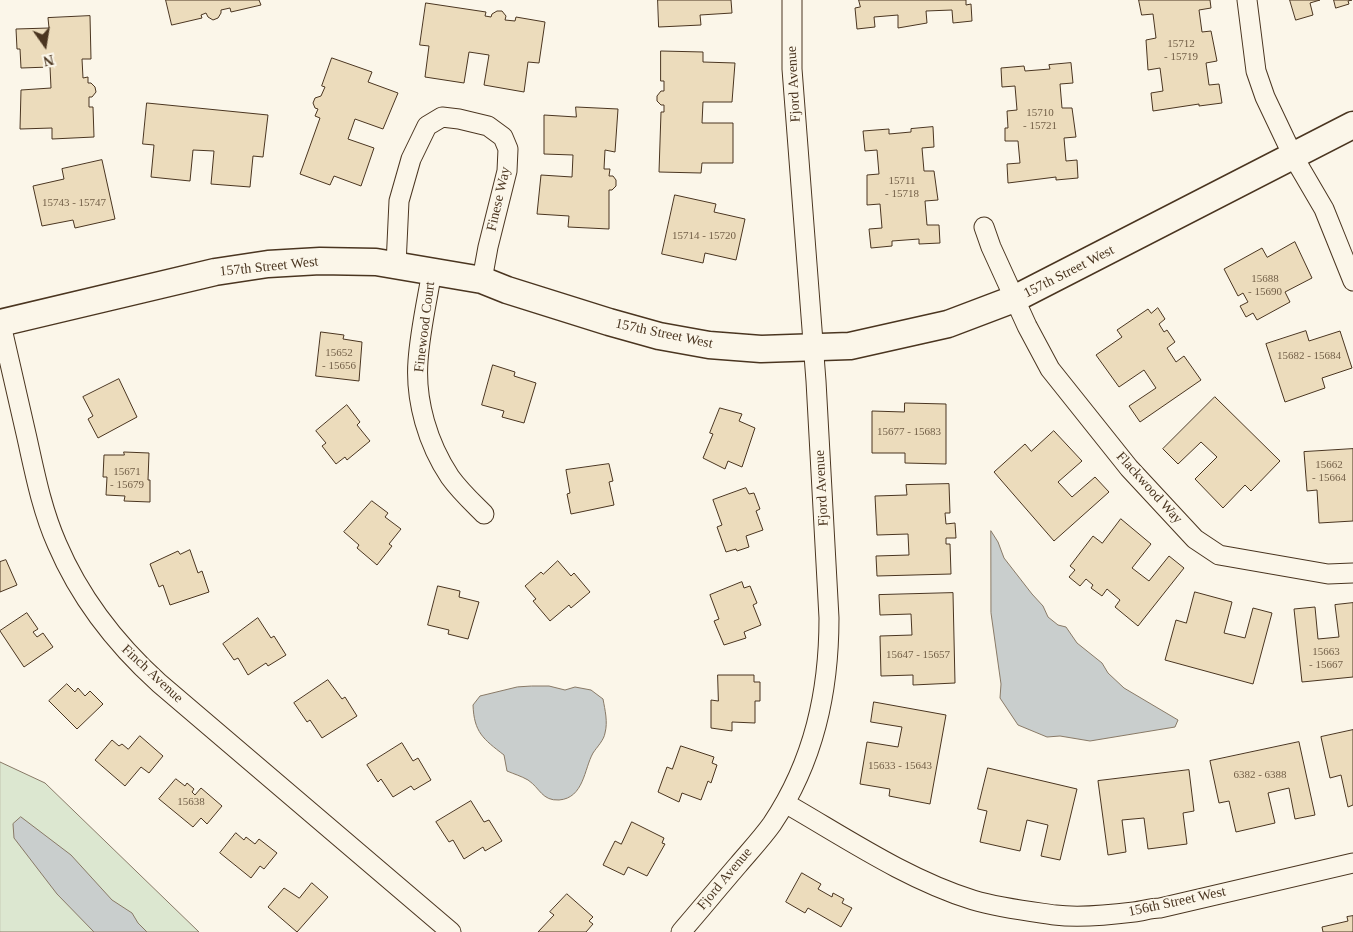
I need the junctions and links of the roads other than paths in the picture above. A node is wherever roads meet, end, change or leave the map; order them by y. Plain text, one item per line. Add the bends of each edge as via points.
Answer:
1 (792, 0) edge
2 (1246, 0) edge
3 (1353, 125) edge
4 (1293, 156) junction
5 (984, 226) dead end
6 (396, 266) junction
7 (432, 271) junction
8 (482, 280) junction
9 (1353, 281) edge
10 (1014, 299) junction
11 (0, 322) edge
12 (812, 348) junction
13 (484, 514) dead end
14 (1353, 573) edge
15 (785, 803) junction
16 (1353, 863) edge
17 (451, 932) edge
18 (681, 932) edge

1 - 12 street, Fjord Avenue via 792,69
2 - 4 street via 1256,71
3 - 4 street, 157th Street West
4 - 9 street via 1324,209
4 - 10 street, 157th Street West
5 - 10 street, Flackwood Way
6 - 7 street, 157th Street West
6 - 8 street, Finese Way via 399,201 411,159 427,126 442,117 459,119 488,126 503,137 508,150 507,171
6 - 11 street, 157th Street West via 320,260 268,264 215,272
7 - 8 street, 157th Street West
7 - 13 street, Finewood Court via 418,362 422,411 432,441 450,477
8 - 12 street, 157th Street West via 659,336 709,345
10 - 12 street, 157th Street West via 948,324 850,346
10 - 14 street, Flackwood Way via 1050,369 1129,468 1195,539 1219,555 1328,574
11 - 17 street, Finch Avenue via 45,513 68,568 102,624 137,663
12 - 15 street, Fjord Avenue via 817,391 829,652 817,724
15 - 16 street, 156th Street West via 934,886 988,904 1035,913 1101,915 1160,908
15 - 18 street, Fjord Avenue via 771,825

